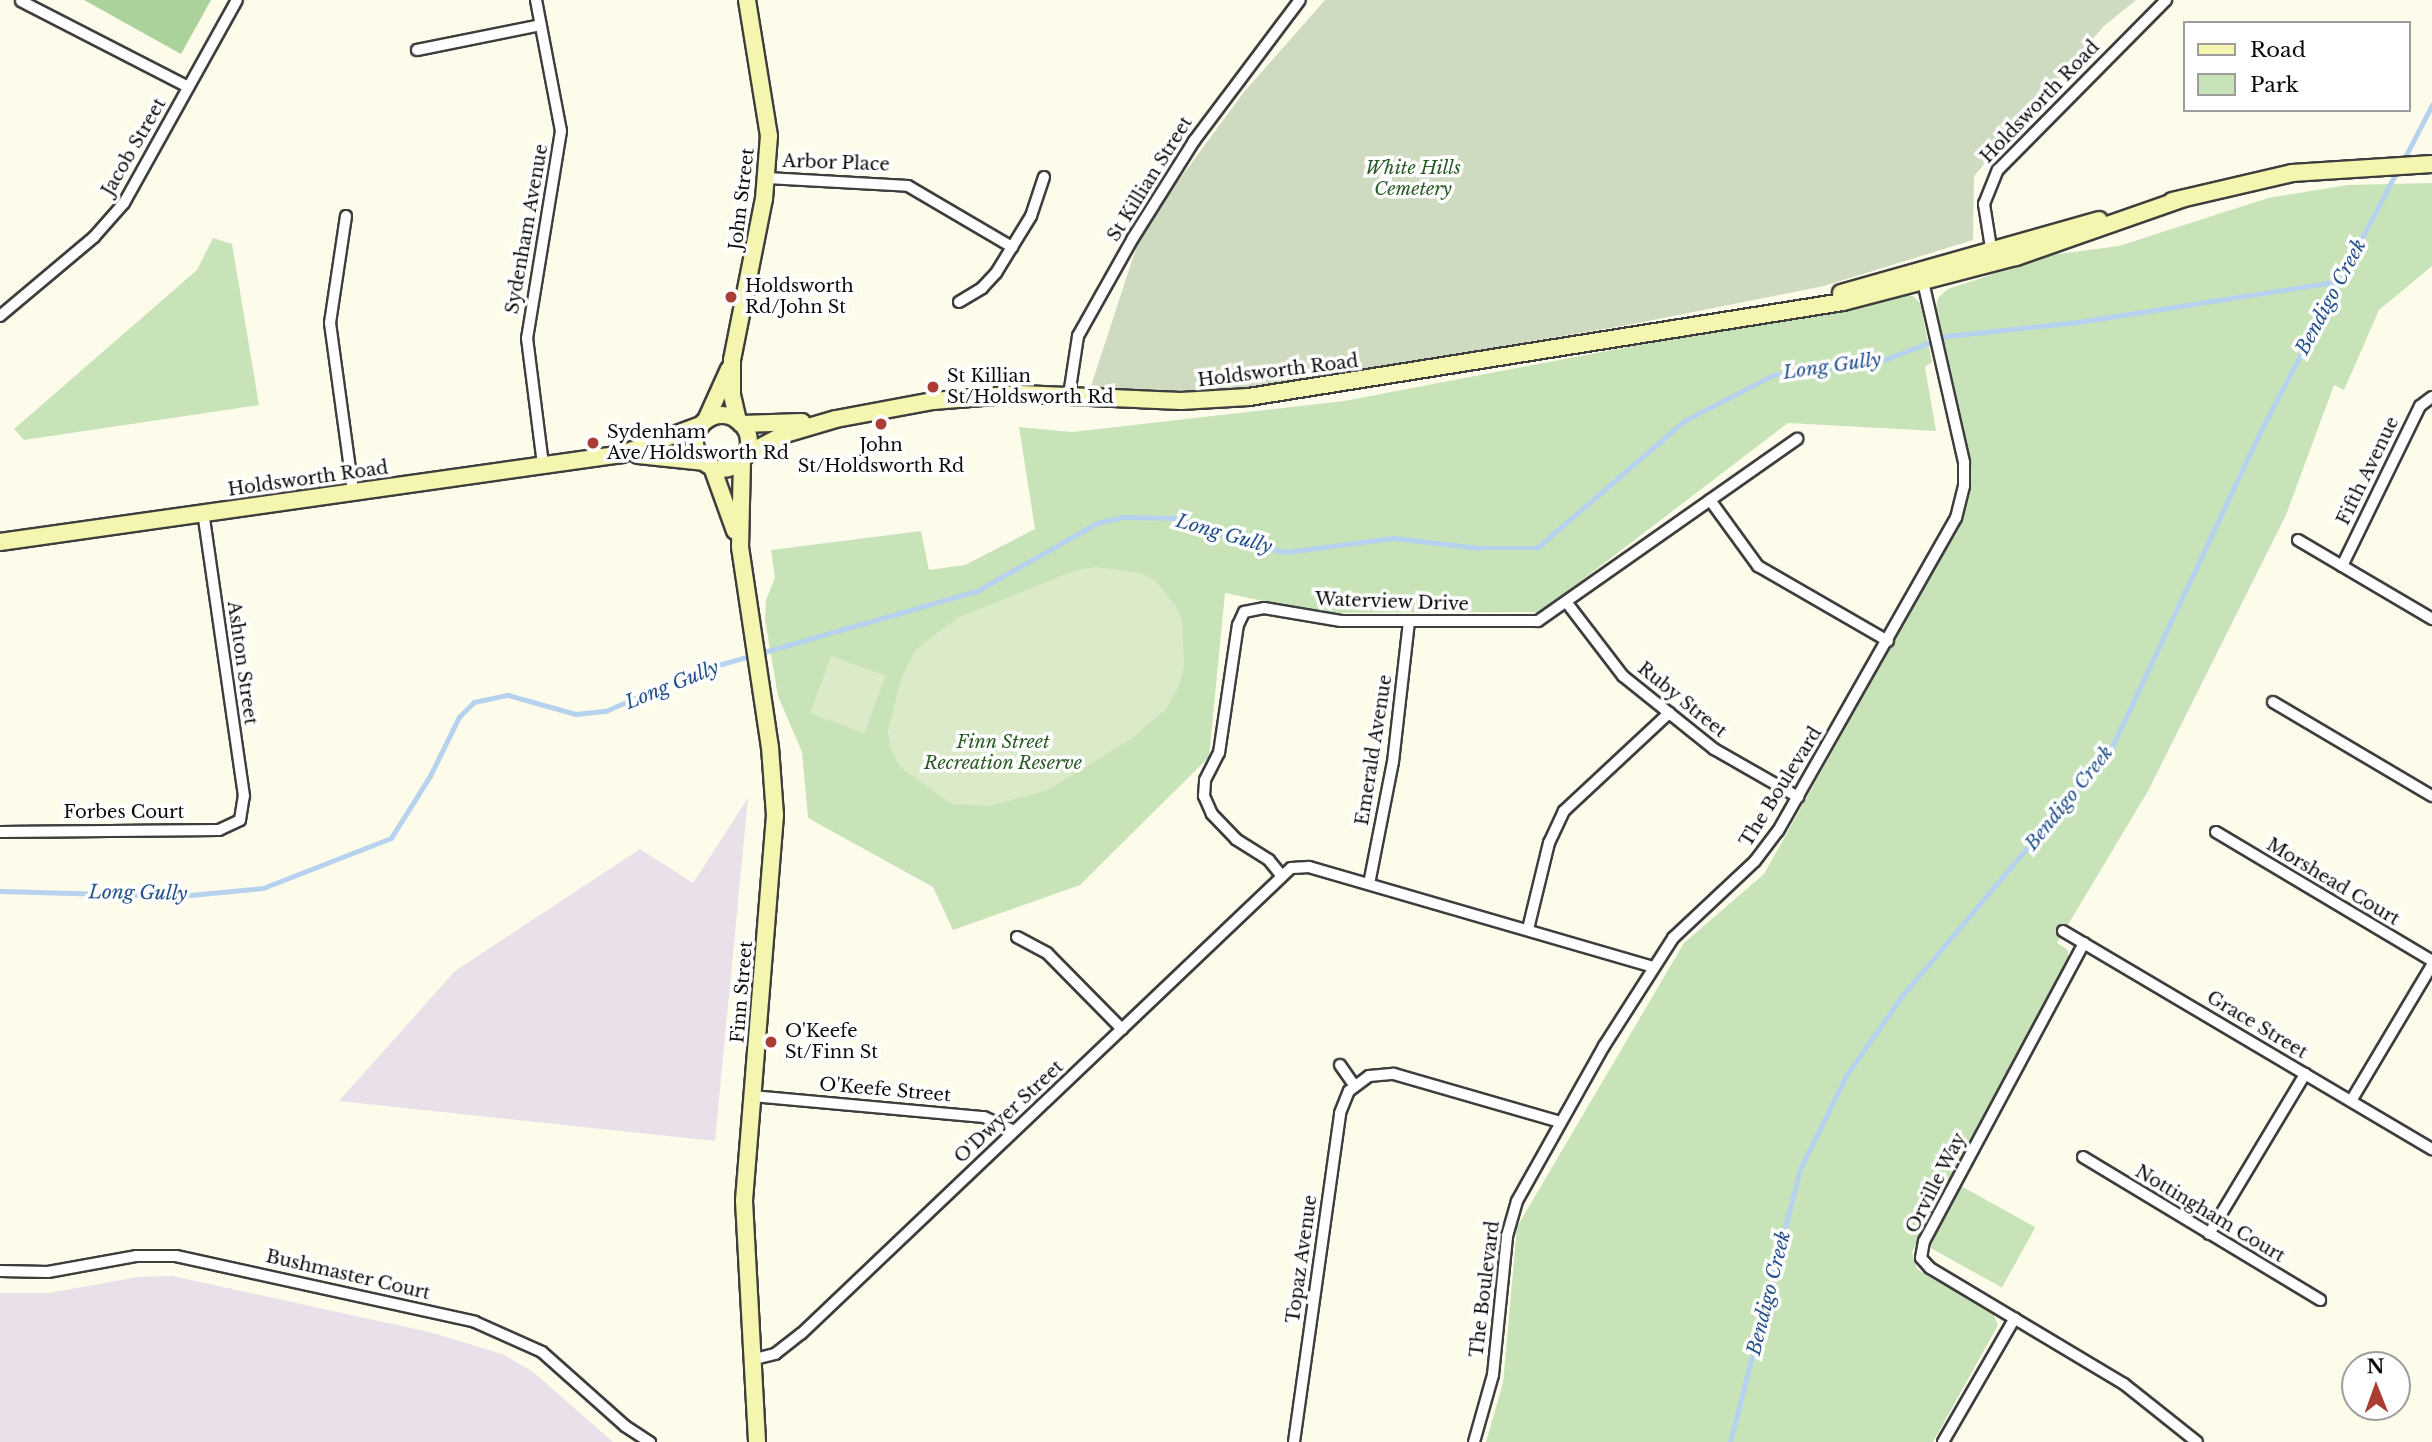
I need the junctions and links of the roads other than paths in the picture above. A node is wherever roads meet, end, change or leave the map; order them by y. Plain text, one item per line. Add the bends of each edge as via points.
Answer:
1 (237, 0) edge
2 (536, 0) edge
3 (747, 0) edge
4 (1300, 0) edge
5 (2166, 0) edge
6 (21, 1) edge
7 (541, 25) junction
8 (417, 50) dead end
9 (188, 87) junction
10 (2432, 164) edge
11 (1044, 177) dead end
12 (766, 178) junction
13 (346, 216) dead end
14 (1012, 247) junction
15 (1993, 257) junction
16 (1922, 277) junction
17 (959, 302) dead end
18 (0, 316) edge
19 (733, 360) junction
20 (1069, 395) junction
21 (2432, 397) edge
22 (836, 419) junction
23 (740, 422) junction
24 (703, 423) junction
25 (1797, 439) dead end
26 (622, 454) junction
27 (744, 457) junction
28 (543, 465) junction
29 (707, 465) junction
30 (353, 492) junction
31 (1710, 500) junction
32 (203, 513) junction
33 (2298, 540) dead end
34 (0, 542) edge
35 (740, 547) junction
36 (2342, 566) junction
37 (1567, 603) junction
38 (2432, 619) edge
39 (1409, 621) junction
40 (1888, 641) junction
41 (2273, 702) dead end
42 (1669, 713) junction
43 (2432, 796) edge
44 (1798, 797) junction
45 (242, 817) joint
46 (0, 832) edge
47 (2216, 832) dead end
48 (1281, 875) junction
49 (1369, 884) junction
50 (1528, 929) junction
51 (2063, 931) dead end
52 (1017, 937) dead end
53 (2084, 943) junction
54 (2432, 963) edge
55 (1653, 967) junction
56 (1122, 1029) junction
57 (1340, 1065) dead end
58 (2305, 1074) junction
59 (1354, 1085) junction
60 (752, 1096) junction
61 (2351, 1101) junction
62 (1560, 1122) junction
63 (1012, 1130) junction
64 (2432, 1149) edge
65 (2083, 1157) dead end
66 (2209, 1234) junction
67 (0, 1270) edge
68 (2320, 1300) dead end
69 (2015, 1318) junction
70 (751, 1360) junction
71 (650, 1442) edge
72 (757, 1442) edge
73 (1294, 1442) edge
74 (1474, 1442) edge
75 (1943, 1442) edge
76 (2197, 1442) edge

1 - 9 street, Jacob Street
2 - 7 street, Sydenham Avenue
3 - 12 main road, John Street via 766,101
4 - 20 street, St Killian Street via 1201,131 1133,238 1078,336
5 - 15 street, Holdsworth Road via 1998,170 1984,204
6 - 9 street
7 - 8 street
7 - 28 street, Sydenham Avenue via 561,131 527,338
9 - 18 street, Jacob Street via 124,203 94,237
10 - 15 main road, Holdsworth Road via 2349,166 2262,179
11 - 14 street via 1031,216
12 - 14 street, Arbor Place via 908,186
12 - 19 main road, John Street
13 - 30 street via 330,324
14 - 17 street via 989,282
15 - 16 main road, Holdsworth Road
16 - 20 main road, Holdsworth Road via 1723,321 1269,395 1181,401
16 - 40 street, The Boulevard via 1964,462 1962,497 1951,528
19 - 23 main road, John Street via 732,400
19 - 24 main road, John Street
20 - 22 main road, Holdsworth Road via 975,396
21 - 36 street, Fifth Avenue via 2420,406
22 - 23 main road, Holdsworth Road
22 - 27 main road, Holdsworth Road via 785,434
23 - 24 main road via 723,415
23 - 27 main road via 748,439
24 - 26 main road, Holdsworth Road
24 - 29 main road via 695,448
25 - 31 street, Waterview Drive
26 - 28 main road, Holdsworth Road
26 - 29 main road, Holdsworth Road
27 - 29 main road via 728,468
27 - 35 main road, Finn Street
28 - 30 main road, Holdsworth Road
29 - 35 main road, Finn Street
30 - 32 main road, Holdsworth Road
31 - 37 street, Waterview Drive
31 - 40 street via 1758,566
32 - 34 main road, Holdsworth Road
32 - 45 street, Ashton Street via 244,796
33 - 36 street
35 - 60 main road, Finn Street via 772,770 775,834
36 - 38 street
37 - 39 street, Waterview Drive via 1531,622
37 - 42 street, Ruby Street via 1610,663
39 - 48 street, Waterview Drive via 1320,620 1258,607 1241,616 1219,753 1205,779 1204,796 1212,814 1236,839 1269,860
39 - 49 street, Emerald Avenue via 1393,762
40 - 44 street, The Boulevard
41 - 43 street
42 - 44 street, Ruby Street via 1727,757
42 - 50 street via 1564,811 1549,844
44 - 55 street, The Boulevard via 1755,861 1682,926
45 - 46 street, Forbes Court via 233,827 219,830
47 - 54 street, Morshead Court
48 - 49 street via 1305,866
48 - 56 street, O'Dwyer Street
49 - 50 street
50 - 55 street
51 - 53 street, Grace Street
52 - 56 street via 1047,953
53 - 58 street, Grace Street
53 - 69 street, Orville Way via 1922,1248 1921,1258 1930,1268
54 - 61 street
55 - 62 street, The Boulevard
56 - 63 street, O'Dwyer Street
57 - 59 street
58 - 61 street, Grace Street
58 - 66 street
59 - 62 street via 1369,1076 1394,1074
59 - 73 street, Topaz Avenue via 1340,1114
60 - 63 street, O'Keefe Street via 984,1117
60 - 70 main road, Finn Street via 744,1201
61 - 64 street, Grace Street
62 - 74 street, The Boulevard via 1509,1224 1495,1362
63 - 70 street, O'Dwyer Street via 802,1334 778,1352
65 - 66 street, Nottingham Court
66 - 68 street, Nottingham Court
67 - 71 street, Bushmaster Court via 48,1272 136,1256 176,1256 475,1322 542,1352 625,1426
69 - 75 street
69 - 76 street, Orville Way via 2124,1384
70 - 72 main road, Finn Street

